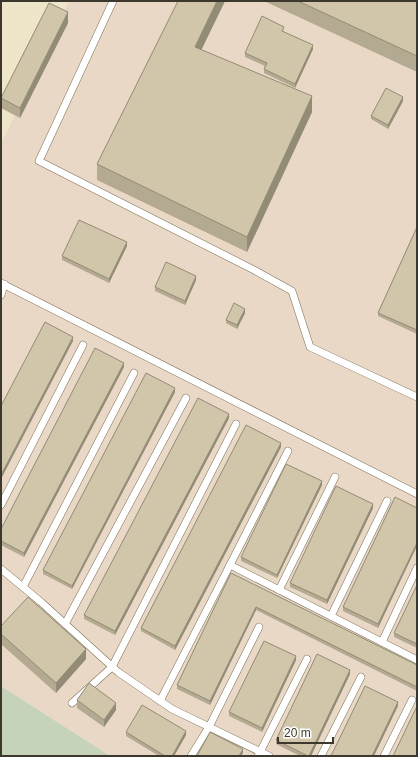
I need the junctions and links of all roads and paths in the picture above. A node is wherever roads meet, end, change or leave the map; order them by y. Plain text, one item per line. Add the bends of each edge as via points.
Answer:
1 (113, 1) edge
2 (3, 283) edge
3 (1, 295) edge
4 (83, 345) dead end
5 (134, 373) dead end
6 (417, 397) edge
7 (186, 398) dead end
8 (236, 424) dead end
9 (288, 451) dead end
10 (335, 478) dead end
11 (417, 494) edge
12 (387, 501) dead end
13 (1, 505) edge
14 (230, 565) junction
15 (417, 568) edge
16 (1, 569) edge
17 (23, 587) junction
18 (279, 590) junction
19 (331, 616) junction
20 (65, 624) junction
21 (259, 627) dead end
22 (382, 642) junction
23 (307, 660) dead end
24 (417, 660) edge
25 (112, 667) junction
26 (361, 676) dead end
27 (412, 700) dead end
28 (160, 702) junction
29 (72, 703) dead end
30 (209, 727) junction
31 (260, 754) edge
32 (192, 756) edge
33 (269, 756) edge
34 (321, 756) edge
35 (384, 756) edge

1 - 6 lane via 39,161 292,291 310,347
2 - 3 lane
2 - 11 lane
4 - 13 lane
5 - 17 lane
7 - 20 lane
8 - 25 lane
9 - 14 lane
10 - 18 lane
12 - 19 lane
14 - 18 lane
14 - 28 lane
15 - 22 lane
16 - 17 lane
17 - 20 lane
18 - 19 lane
19 - 22 lane
20 - 25 lane
21 - 30 lane
22 - 24 lane
23 - 31 lane
25 - 28 lane
25 - 29 lane
26 - 34 lane
27 - 35 lane
28 - 30 lane
30 - 31 lane
30 - 32 lane
31 - 33 lane

